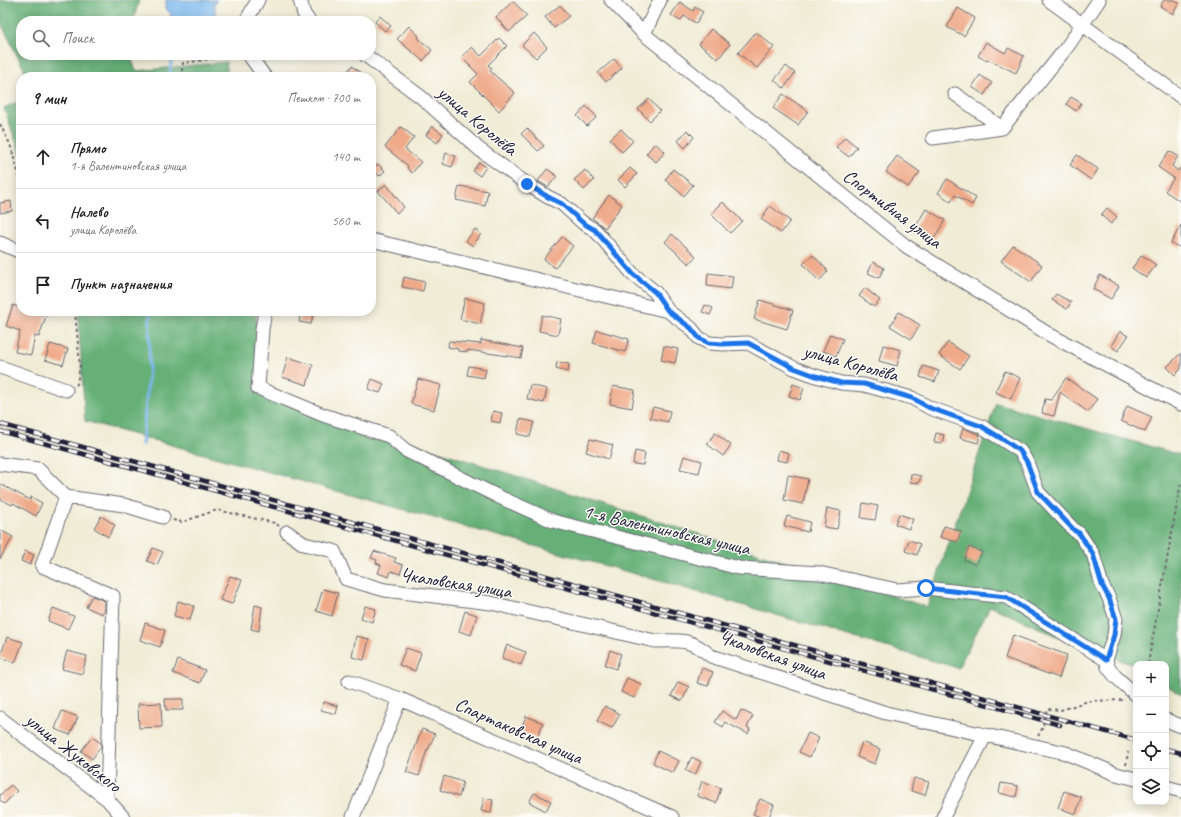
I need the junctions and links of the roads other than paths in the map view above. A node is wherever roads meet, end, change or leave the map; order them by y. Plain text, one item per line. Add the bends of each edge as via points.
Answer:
1 (258, 0) edge
2 (300, 0) edge
3 (611, 0) edge
4 (660, 0) edge
5 (1049, 0) edge
6 (1099, 0) edge
7 (249, 16) edge
8 (305, 16) edge
9 (1082, 24) junction
10 (644, 34) junction
11 (253, 60) edge
12 (371, 60) edge
13 (261, 72) edge
14 (955, 94) dead end
15 (1181, 97) edge
16 (1002, 128) junction
17 (933, 138) dead end
18 (376, 241) edge
19 (0, 243) edge
20 (16, 250) edge
21 (668, 311) junction
22 (264, 316) edge
23 (0, 367) edge
24 (66, 390) road end
25 (1181, 404) edge
26 (0, 464) edge
27 (66, 497) junction
28 (163, 517) road end
29 (287, 532) road end
30 (1106, 660) junction
31 (349, 681) dead end
32 (1133, 698) edge
33 (400, 699) junction
34 (0, 718) edge
35 (1169, 721) edge
36 (1181, 726) edge
37 (985, 736) junction
38 (1133, 778) edge
39 (1169, 788) edge
40 (1181, 791) edge
41 (107, 799) junction
42 (123, 817) edge
43 (353, 817) edge
44 (672, 817) edge
45 (943, 817) edge

1 - 7 street
2 - 8 street
3 - 10 street, Спортивная улица
4 - 10 street
5 - 9 street
6 - 9 street
9 - 15 street
9 - 16 street via 1067,47
10 - 25 street, Спортивная улица via 906,246 1050,335
11 - 13 street
12 - 21 street, улица Королёва via 421,97 480,150 527,184 562,204 595,230 633,274 655,292
14 - 16 street
16 - 17 street
18 - 21 street
19 - 20 street
21 - 30 street, улица Королёва via 691,328 699,338 709,343 748,343 794,368 816,376 841,383 864,384 912,398 930,408 981,426 1020,451 1038,492 1079,533 1093,554 1116,619
22 - 30 street, 1-я Валентиновская улица via 258,388 323,415 388,436 405,450 553,521 739,568 819,573 897,590 926,588 1006,597
23 - 24 street
26 - 27 street via 38,469
27 - 28 street via 124,505
27 - 41 street via 42,566 112,596
29 - 37 street, Чкаловская улица via 304,544 334,551 346,579 385,590 491,604 655,641 688,641 712,656 886,713
30 - 32 street via 1108,667
31 - 33 street, Спартаковская улица
33 - 43 street
33 - 44 street, Спартаковская улица
34 - 41 street, улица Жуковского
35 - 36 street
37 - 38 street, Чкаловская улица via 1066,753 1116,774
37 - 45 street
39 - 40 street
41 - 42 street, улица Жуковского

